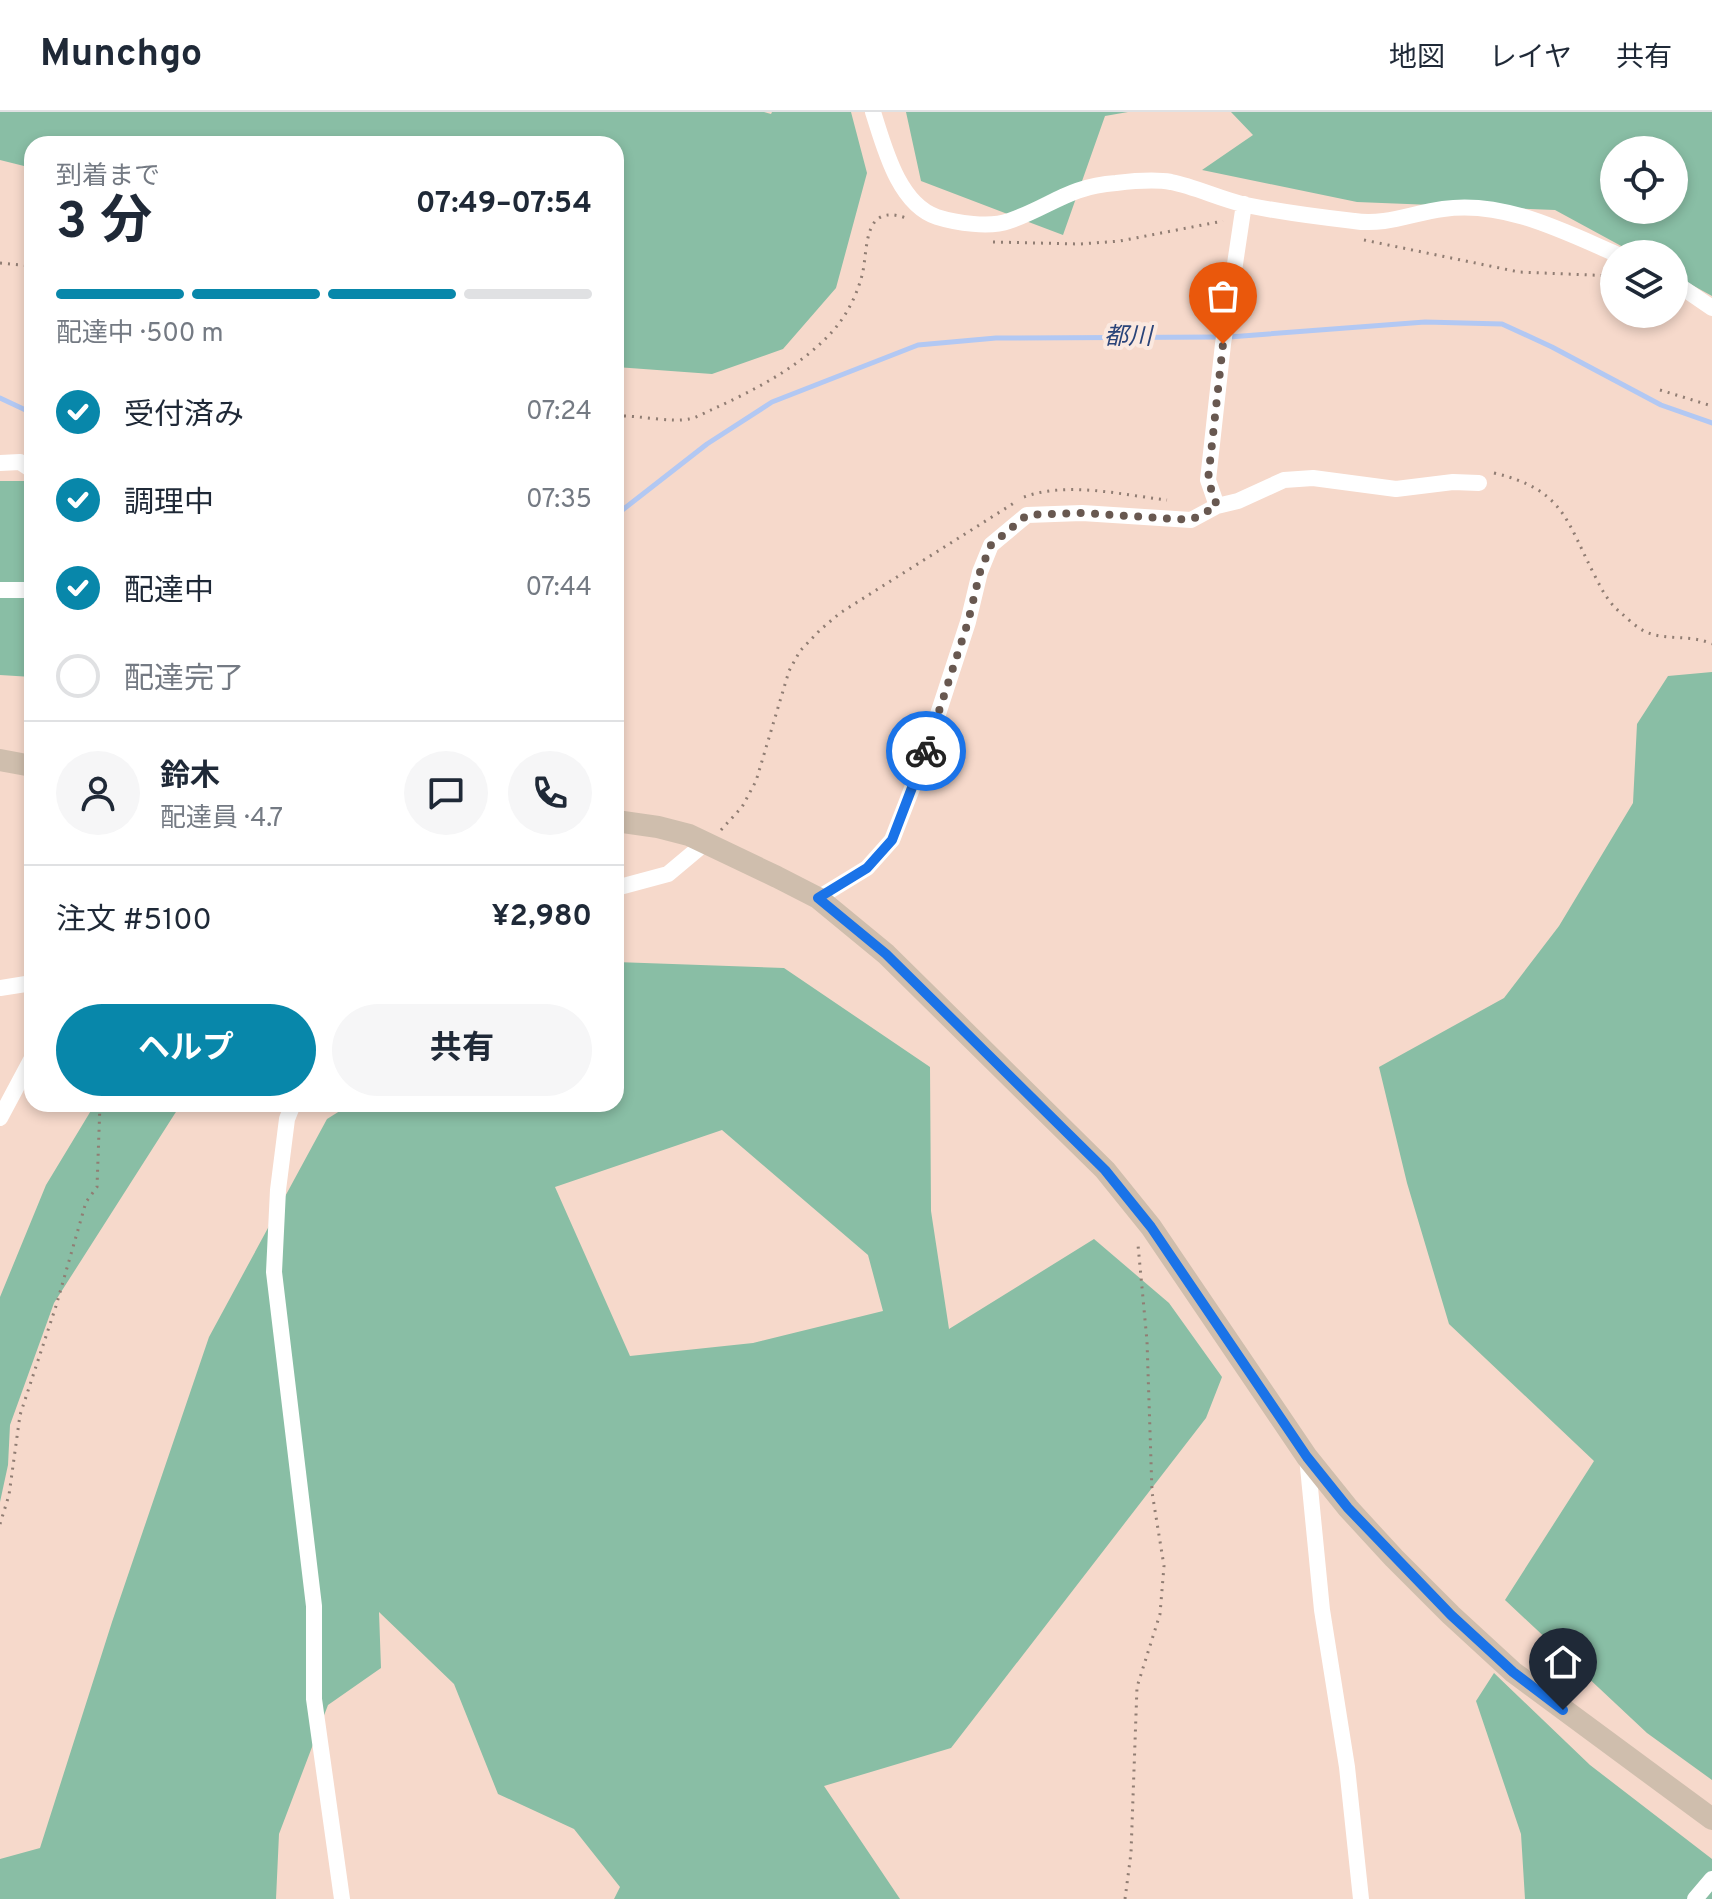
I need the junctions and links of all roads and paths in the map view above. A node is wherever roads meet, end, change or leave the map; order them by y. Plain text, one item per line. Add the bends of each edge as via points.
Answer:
1 (873, 112) edge
2 (1244, 204) junction
3 (910, 220) dead end
4 (1241, 224) junction
5 (1353, 238) dead end
6 (986, 242) dead end
7 (1600, 247) edge
8 (0, 263) edge
9 (24, 265) edge
10 (1600, 275) edge
11 (1688, 292) edge
12 (1712, 308) edge
13 (1660, 390) dead end
14 (1712, 406) edge
15 (624, 416) edge
16 (0, 463) edge
17 (24, 465) edge
18 (1484, 478) joint
19 (1174, 501) dead end
20 (1217, 506) junction
21 (0, 590) edge
22 (24, 590) edge
23 (1712, 644) edge
24 (0, 760) edge
25 (24, 764) edge
26 (624, 822) edge
27 (705, 843) junction
28 (624, 886) edge
29 (818, 898) junction
30 (24, 984) edge
31 (0, 988) edge
32 (24, 1073) edge
33 (100, 1112) edge
34 (290, 1112) edge
35 (0, 1118) edge
36 (1133, 1205) junction
37 (1307, 1457) junction
38 (0, 1524) edge
39 (1712, 1819) edge
40 (1712, 1879) edge
41 (342, 1899) edge
42 (1125, 1899) edge
43 (1361, 1899) edge
44 (1695, 1899) edge

1 - 2 street via 905,190 921,209 937,217 1007,222 1077,188 1114,183 1168,181
2 - 4 street
2 - 7 street via 1359,222 1444,208 1488,209 1549,225
3 - 15 path via 888,215 877,219 852,303 821,343 791,366 688,420
4 - 6 path via 1232,219 1146,238 1080,244
4 - 20 street via 1208,480
5 - 10 path via 1519,272
8 - 9 path
11 - 12 street
13 - 14 path
16 - 17 street
18 - 20 street via 1396,489 1313,478 1284,480
18 - 23 path via 1534,487 1552,498 1608,602 1621,614 1646,632 1697,637
19 - 27 path via 1080,491 1027,495 840,613 800,651 789,671 756,781 742,807
20 - 29 street via 1191,520 1027,515 991,545 892,840 867,868
21 - 22 street
24 - 25 street
26 - 27 street
27 - 28 street via 668,874
27 - 29 street
29 - 36 street via 886,954 1105,1170
30 - 31 street
32 - 35 street
33 - 38 path via 97,1187 86,1202 20,1415
34 - 41 street via 278,1190 274,1272 313,1592 314,1699
36 - 37 street
36 - 42 path via 1147,1341 1152,1492 1164,1566 1160,1614 1137,1687
37 - 39 street via 1394,1558 1513,1672
37 - 43 street
40 - 44 street

